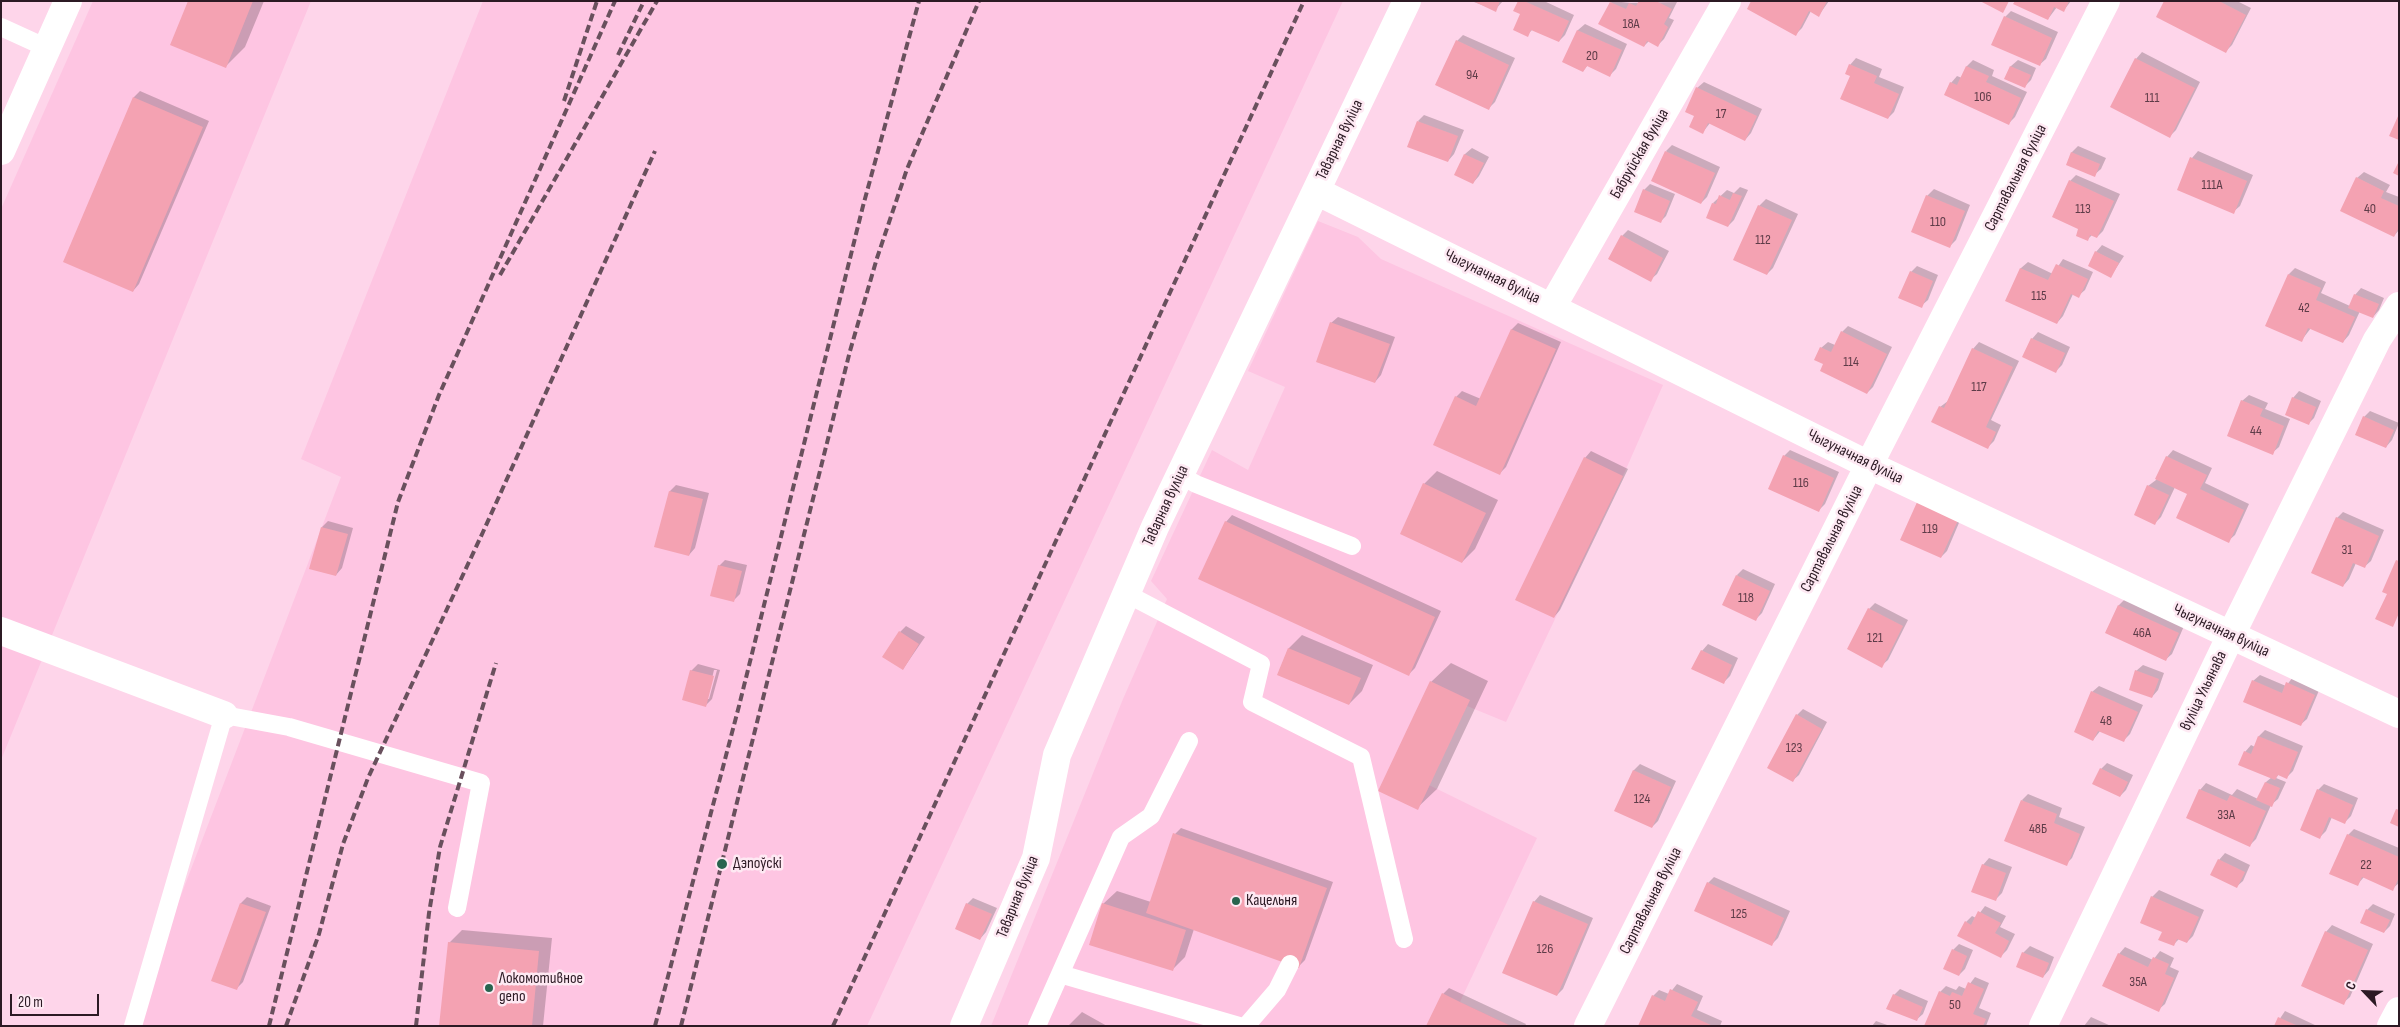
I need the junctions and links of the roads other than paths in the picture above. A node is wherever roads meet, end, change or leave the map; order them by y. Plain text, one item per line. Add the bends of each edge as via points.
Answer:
1 (68, 1) edge
2 (1407, 1) edge
3 (1727, 1) edge
4 (2106, 1) edge
5 (1, 27) edge
6 (47, 48) junction
7 (1, 151) edge
8 (1316, 190) junction
9 (2399, 306) edge
10 (1552, 307) junction
11 (1869, 465) junction
12 (1180, 475) junction
13 (1352, 546) dead end
14 (1127, 594) junction
15 (1, 631) edge
16 (2231, 635) junction
17 (2399, 714) edge
18 (224, 715) junction
19 (1189, 741) dead end
20 (457, 908) dead end
21 (1404, 939) dead end
22 (1290, 964) dead end
23 (1060, 974) junction
24 (2399, 1011) edge
25 (134, 1026) edge
26 (964, 1026) edge
27 (1037, 1026) edge
28 (1239, 1026) edge
29 (1246, 1026) edge
30 (1588, 1026) edge
31 (2043, 1026) edge
32 (2391, 1026) edge

1 - 6 street
2 - 8 street, Таварная вуліца
3 - 10 street, Бабруйская вуліца
4 - 11 street, Сартавальная вуліца
5 - 6 lane
6 - 7 street
8 - 10 street, Чыгуначная вуліца
8 - 12 street, Таварная вуліца
9 - 16 street, вуліца Ульянава via 2377,340
10 - 11 street, Чыгуначная вуліца
11 - 16 street, Чыгуначная вуліца
11 - 30 street, Сартавальная вуліца
12 - 13 lane
12 - 14 street, Таварная вуліца
14 - 21 lane via 1261,664 1252,702 1361,757
14 - 26 street, Таварная вуліца via 1057,754 1036,858
15 - 18 street
16 - 17 street, Чыгуначная вуліца
16 - 31 street, вуліца Ульянава
18 - 20 lane via 288,727 481,784
18 - 25 lane
19 - 23 lane via 1152,816 1121,837
22 - 29 lane via 1277,990
23 - 27 lane
23 - 28 lane
24 - 32 street

